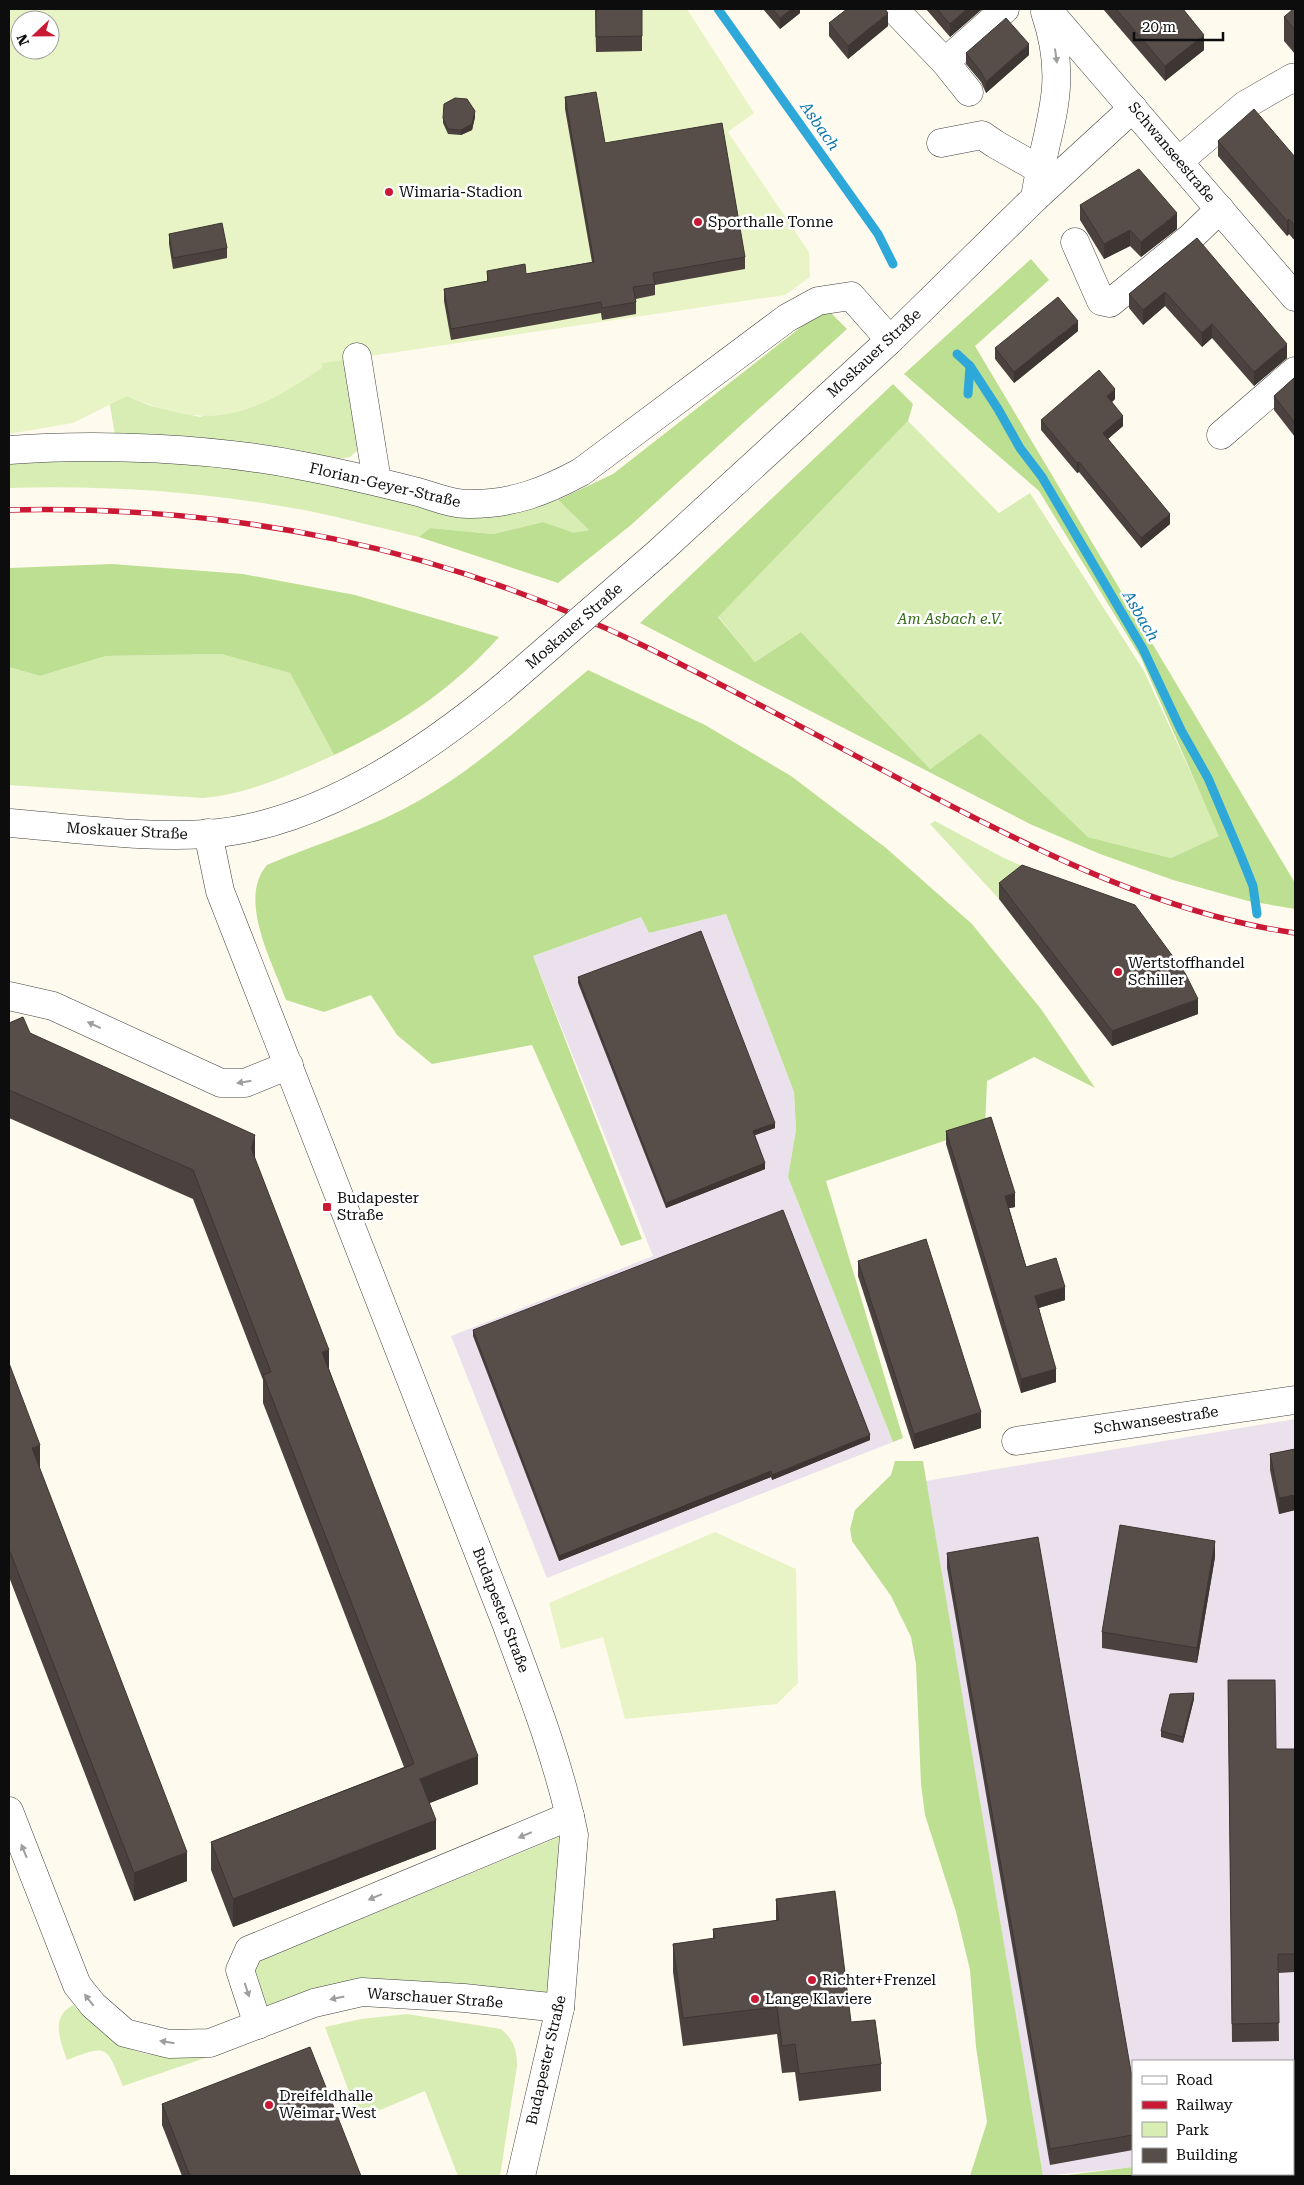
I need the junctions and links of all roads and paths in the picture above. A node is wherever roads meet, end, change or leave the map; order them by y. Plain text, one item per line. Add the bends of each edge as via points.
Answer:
1 (894, 9) edge
2 (1005, 9) edge
3 (1046, 9) edge
4 (945, 62) junction
5 (1295, 80) edge
6 (969, 92) dead end
7 (1133, 108) junction
8 (1273, 112) dead end
9 (942, 142) dead end
10 (1185, 167) junction
11 (1039, 169) junction
12 (1035, 198) junction
13 (1220, 209) junction
14 (1075, 242) dead end
15 (1295, 297) edge
16 (890, 340) junction
17 (357, 357) dead end
18 (1295, 372) edge
19 (1221, 435) dead end
20 (9, 450) edge
21 (377, 481) junction
22 (9, 823) edge
23 (208, 834) junction
24 (9, 996) edge
25 (289, 1065) junction
26 (1295, 1400) edge
27 (1016, 1440) dead end
28 (9, 1812) edge
29 (570, 1816) junction
30 (560, 2008) junction
31 (258, 2025) junction
32 (521, 2176) edge

1 - 4 street
2 - 4 street
3 - 7 street, Schwanseestraße
3 -> 11 street via 1058,66 1057,92
4 - 6 street
5 - 10 street via 1292,78 1245,105
7 - 10 street, Schwanseestraße
7 - 12 street, Moskauer Straße
8 - 10 street via 1256,116
9 - 11 street via 982,135
10 - 13 street, Schwanseestraße
11 - 12 street
12 - 16 street, Moskauer Straße
13 - 14 street via 1110,303 1101,301
13 - 15 street, Schwanseestraße
16 - 21 street, Florian-Geyer-Straße via 851,296 818,301 788,318 581,472 550,488 504,503 467,505
16 - 23 street, Moskauer Straße, bridge via 660,552 463,720 404,761 363,784 271,822
17 - 21 street
18 - 19 street
20 - 21 street, Florian-Geyer-Straße via 42,447 216,453
22 - 23 street, Moskauer Straße via 161,836
23 - 25 street, Budapester Straße via 220,891
25 -> 24 street via 246,1083 221,1083 53,1006
25 - 29 street, Budapester Straße via 506,1623 551,1744
26 - 27 street, Schwanseestraße
31 -> 28 street, Warschauer Straße via 210,2043 169,2044 125,2032 99,2011 77,1985
29 - 30 street, Budapester Straße via 574,1835
29 -> 31 street via 249,1950 240,1970
30 -> 31 street, Warschauer Straße via 362,1992 314,2003
30 - 32 street, Budapester Straße

